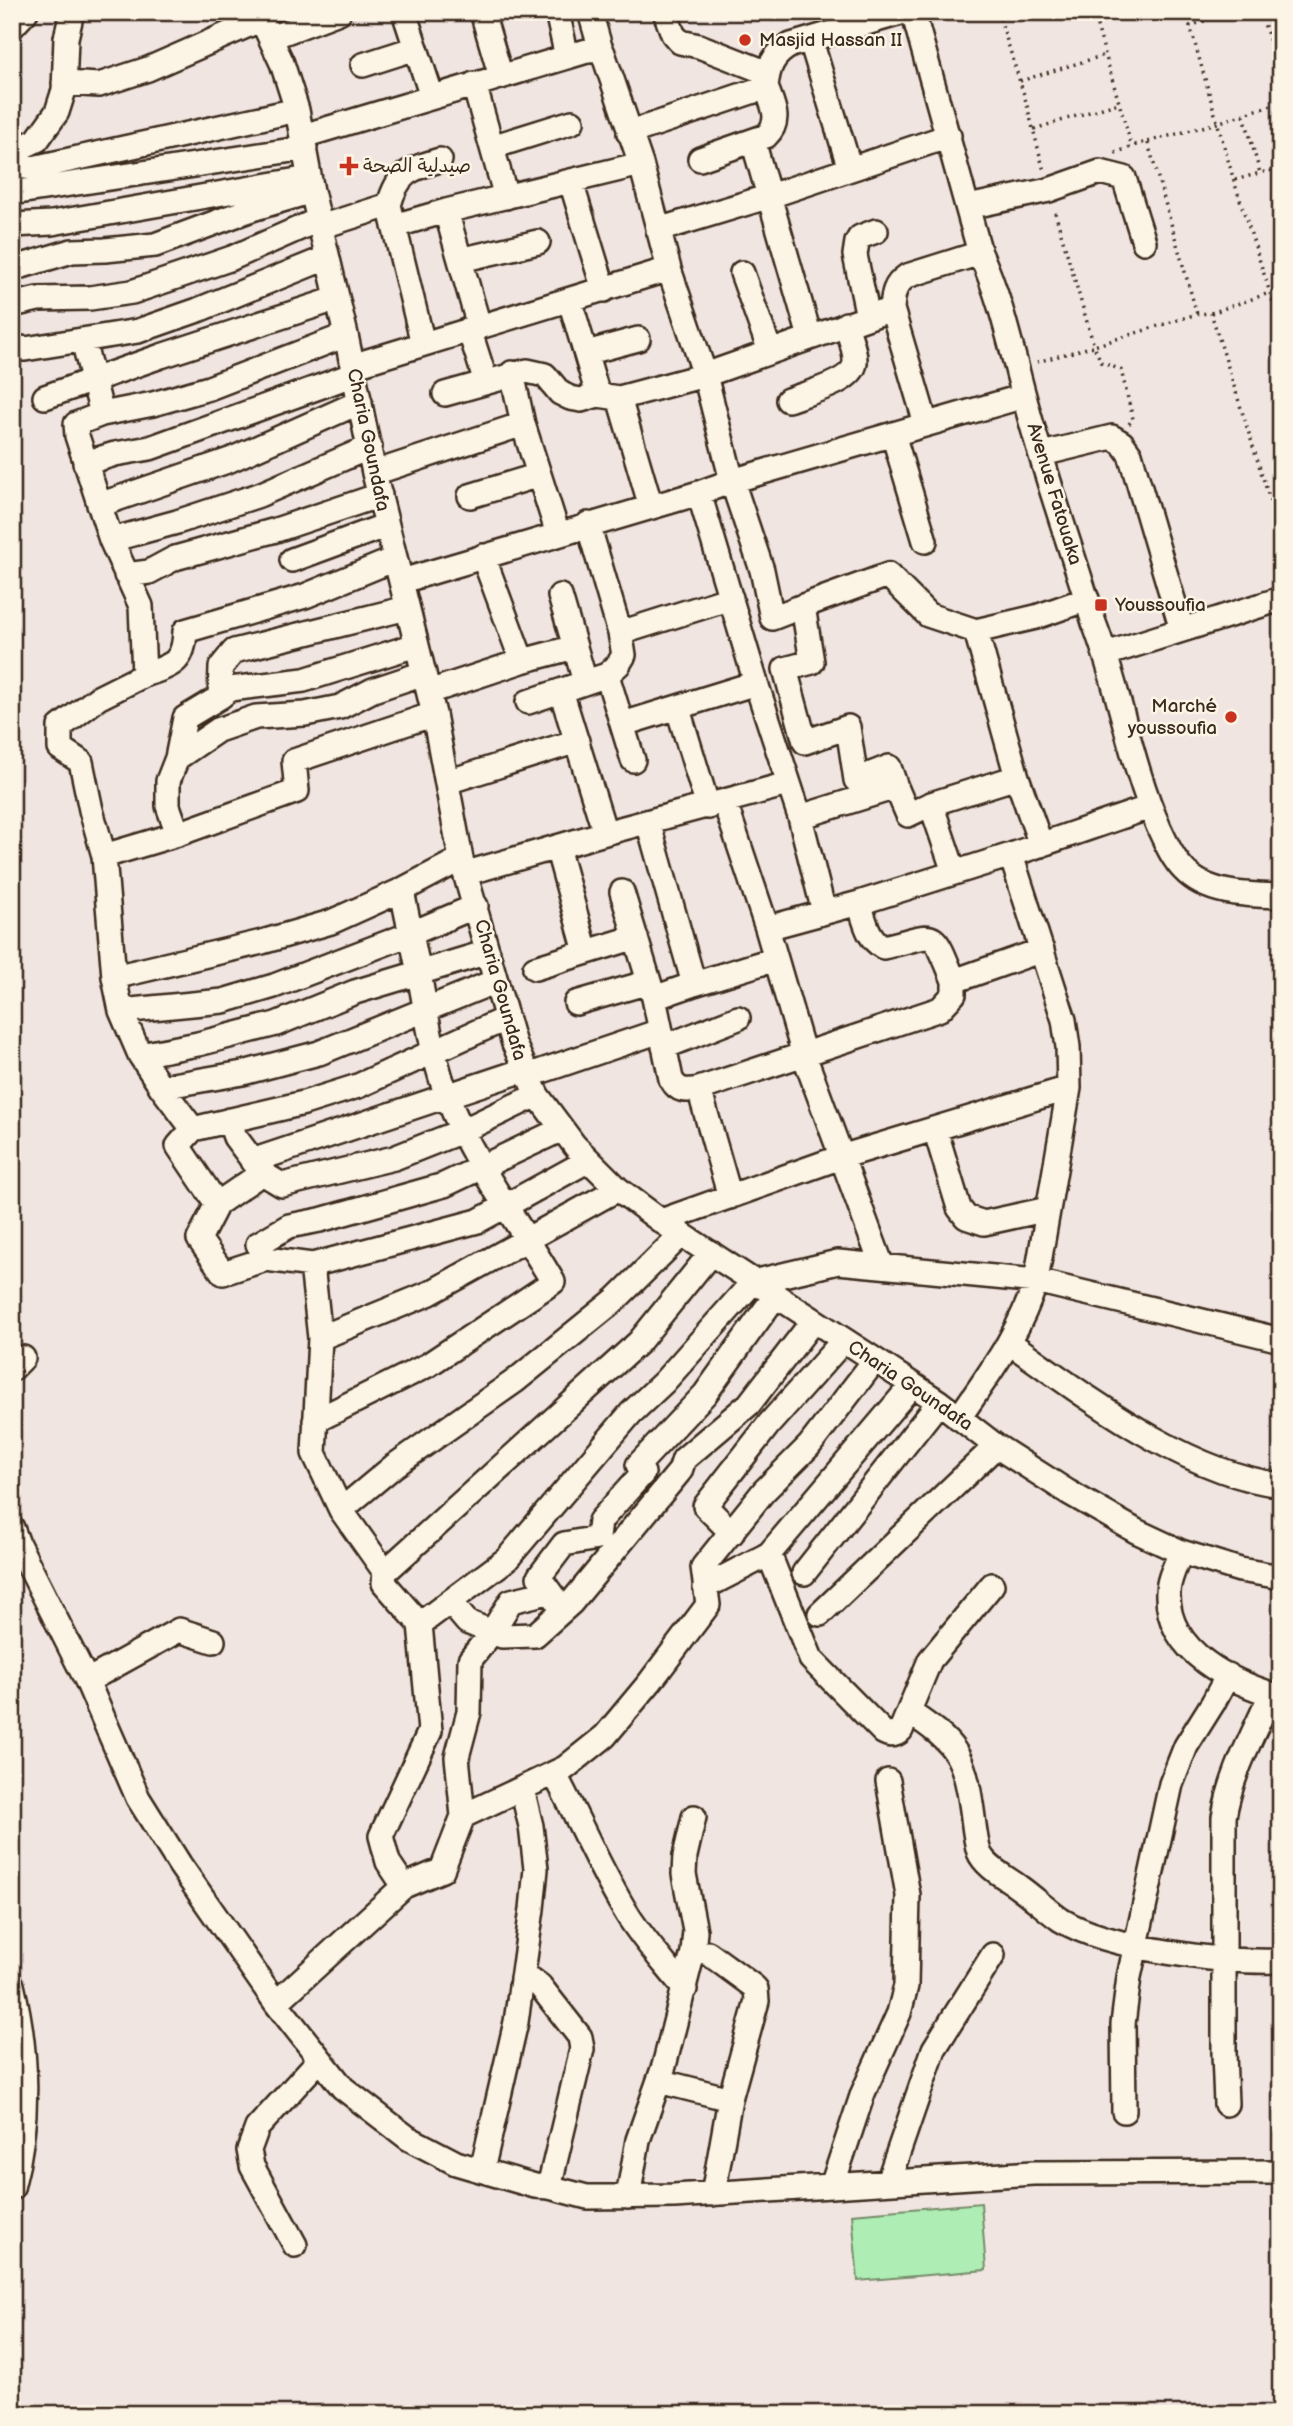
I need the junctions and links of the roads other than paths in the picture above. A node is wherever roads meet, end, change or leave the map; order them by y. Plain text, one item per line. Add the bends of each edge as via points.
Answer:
1 (26, 12) edge
2 (72, 12) edge
3 (339, 12) edge
4 (404, 12) edge
5 (482, 12) edge
6 (557, 12) edge
7 (590, 12) edge
8 (665, 12) edge
9 (904, 12) edge
10 (913, 12) edge
11 (264, 23) edge
12 (12, 27) edge
13 (811, 41) junction
14 (600, 47) junction
15 (416, 48) junction
16 (568, 57) junction
17 (363, 65) dead end
18 (501, 77) junction
19 (767, 80) junction
20 (64, 83) junction
21 (474, 84) junction
22 (432, 97) junction
23 (297, 110) junction
24 (572, 122) dead end
25 (629, 133) junction
26 (949, 136) junction
27 (753, 141) junction
28 (304, 142) junction
29 (492, 147) junction
30 (12, 152) edge
31 (700, 159) dead end
32 (440, 160) dead end
33 (641, 164) junction
34 (12, 165) edge
35 (850, 169) junction
36 (570, 182) junction
37 (310, 184) junction
38 (12, 193) edge
39 (770, 196) junction
40 (506, 197) junction
41 (968, 207) junction
42 (446, 211) junction
43 (391, 216) junction
44 (319, 223) junction
45 (12, 225) edge
46 (659, 230) junction
47 (876, 231) dead end
48 (538, 242) dead end
49 (1144, 242) dead end
50 (980, 253) junction
51 (326, 258) junction
52 (460, 260) junction
53 (12, 269) edge
54 (669, 270) junction
55 (742, 273) dead end
56 (604, 290) junction
57 (336, 299) junction
58 (570, 301) junction
59 (12, 305) edge
60 (892, 309) junction
61 (868, 317) junction
62 (846, 324) junction
63 (474, 327) junction
64 (346, 335) junction
65 (810, 337) junction
66 (638, 339) dead end
67 (83, 340) junction
68 (424, 344) junction
69 (12, 346) edge
70 (586, 352) junction
71 (769, 352) junction
72 (352, 370) junction
73 (512, 373) junction
74 (705, 375) junction
75 (93, 380) junction
76 (486, 382) junction
77 (445, 394) dead end
78 (1024, 396) junction
79 (46, 397) dead end
80 (608, 397) junction
81 (788, 400) dead end
82 (360, 402) junction
83 (103, 414) junction
84 (523, 424) junction
85 (926, 424) junction
86 (893, 433) junction
87 (370, 447) junction
88 (1042, 454) junction
89 (85, 463) junction
90 (539, 475) junction
91 (732, 481) junction
92 (377, 484) junction
93 (698, 493) junction
94 (470, 496) dead end
95 (99, 505) junction
96 (651, 507) junction
97 (588, 524) junction
98 (387, 526) junction
99 (558, 534) junction
100 (111, 540) junction
101 (925, 541) dead end
102 (483, 556) junction
103 (292, 560) dead end
104 (398, 570) junction
105 (126, 575) junction
106 (560, 597) dead end
107 (731, 598) junction
108 (1087, 599) junction
109 (1281, 599) edge
110 (803, 606) junction
111 (407, 608) junction
112 (1182, 630) junction
113 (976, 631) junction
114 (620, 633) junction
115 (416, 645) junction
116 (575, 647) junction
117 (1106, 654) junction
118 (522, 661) junction
119 (144, 675) junction
120 (607, 675) junction
121 (585, 682) junction
122 (756, 683) junction
123 (561, 691) junction
124 (429, 693) junction
125 (220, 697) junction
126 (528, 702) dead end
127 (678, 709) junction
128 (623, 724) junction
129 (577, 741) junction
130 (177, 758) junction
131 (633, 760) dead end
132 (1017, 777) junction
133 (447, 782) junction
134 (788, 785) junction
135 (895, 787) junction
136 (931, 804) junction
137 (717, 805) junction
138 (1150, 807) junction
139 (800, 817) junction
140 (648, 822) junction
141 (605, 833) junction
142 (178, 834) junction
143 (1041, 845) junction
144 (557, 847) junction
145 (1011, 855) junction
146 (104, 856) junction
147 (464, 866) junction
148 (954, 872) junction
149 (402, 890) junction
150 (622, 892) dead end
151 (1281, 896) edge
152 (859, 903) junction
153 (475, 906) junction
154 (824, 912) junction
155 (767, 928) junction
156 (410, 934) junction
157 (636, 937) junction
158 (1042, 950) junction
159 (488, 952) junction
160 (586, 952) junction
161 (775, 959) junction
162 (535, 968) dead end
163 (419, 972) junction
164 (114, 977) junction
165 (496, 981) junction
166 (954, 981) junction
167 (694, 984) junction
168 (651, 990) junction
169 (576, 1003) dead end
170 (425, 1009) junction
171 (121, 1011) junction
172 (738, 1018) dead end
173 (505, 1019) junction
174 (662, 1039) junction
175 (434, 1051) junction
176 (140, 1055) junction
177 (804, 1055) junction
178 (529, 1080) junction
179 (161, 1087) junction
180 (1069, 1088) junction
181 (699, 1089) junction
182 (447, 1096) junction
183 (229, 1120) junction
184 (193, 1129) junction
185 (562, 1129) junction
186 (935, 1129) junction
187 (462, 1131) junction
188 (841, 1157) junction
189 (589, 1160) junction
190 (257, 1167) junction
191 (483, 1168) junction
192 (618, 1189) junction
193 (730, 1197) junction
194 (217, 1204) junction
195 (504, 1206) junction
196 (1048, 1209) junction
197 (661, 1222) junction
198 (681, 1235) junction
199 (528, 1239) junction
200 (711, 1253) junction
201 (266, 1259) junction
202 (312, 1265) junction
203 (882, 1266) junction
204 (1036, 1281) junction
205 (754, 1282) junction
206 (776, 1295) junction
207 (813, 1321) junction
208 (320, 1338) junction
209 (844, 1340) junction
210 (1281, 1340) edge
211 (1010, 1343) junction
212 (875, 1360) junction
213 (912, 1385) junction
214 (939, 1402) junction
215 (959, 1418) junction
216 (315, 1421) junction
217 (996, 1446) junction
218 (1281, 1485) edge
219 (341, 1510) junction
220 (12, 1528) edge
221 (732, 1533) junction
222 (1181, 1552) junction
223 (769, 1555) junction
224 (385, 1572) junction
225 (804, 1573) dead end
226 (1281, 1577) edge
227 (992, 1585) dead end
228 (705, 1587) junction
229 (548, 1592) junction
230 (450, 1602) junction
231 (563, 1610) junction
232 (820, 1614) dead end
233 (420, 1625) junction
234 (492, 1632) junction
235 (213, 1641) dead end
236 (1228, 1675) junction
237 (87, 1681) junction
238 (1276, 1695) edge
239 (909, 1712) junction
240 (554, 1773) junction
241 (888, 1781) dead end
242 (522, 1789) junction
243 (463, 1816) junction
244 (694, 1816) dead end
245 (404, 1886) junction
246 (1136, 1945) junction
247 (708, 1953) dead end
248 (993, 1955) dead end
249 (1225, 1958) junction
250 (1281, 1961) edge
251 (522, 1978) junction
252 (12, 1985) edge
253 (685, 1989) junction
254 (276, 2003) junction
255 (320, 2059) junction
256 (659, 2081) junction
257 (730, 2099) junction
258 (1226, 2104) dead end
259 (1124, 2111) dead end
260 (482, 2170) junction
261 (1281, 2172) edge
262 (888, 2182) junction
263 (832, 2186) junction
264 (549, 2187) junction
265 (12, 2188) edge
266 (713, 2194) junction
267 (628, 2197) junction
268 (295, 2245) dead end

1 - 12 street
2 - 20 street
3 - 11 street
4 - 15 street
5 - 18 street
6 - 16 street
7 - 14 street
8 - 19 street via 680,42 699,46
9 - 13 street
10 - 26 street, Avenue Fatouaka
11 - 20 street via 99,85
11 - 23 street, Charia Goundafa
13 - 19 street via 780,51 773,58
13 - 35 street
14 - 16 street
14 - 25 street
15 - 17 street
15 - 22 street
16 - 18 street
18 - 21 street
19 - 25 street
19 - 27 street via 776,123 766,136
20 - 30 street via 57,112 37,140
21 - 22 street
21 - 29 street
22 - 28 street
23 - 28 street, Charia Goundafa
23 - 34 street via 33,168
24 - 29 street
25 - 33 street
26 - 35 street
26 - 41 street, Avenue Fatouaka
27 - 31 street
27 - 39 street
28 - 37 street, Charia Goundafa
28 - 38 street
29 - 40 street
32 - 43 street via 404,174 392,194
33 - 36 street
33 - 46 street
35 - 39 street
36 - 40 street
36 - 56 street
37 - 44 street, Charia Goundafa
37 - 45 street
37 - 53 street via 155,245 72,251
39 - 46 street
39 - 65 street
40 - 42 street
41 - 49 street via 1049,190 1101,173 1124,178
41 - 50 street, Avenue Fatouaka
42 - 43 street
42 - 52 street
43 - 44 street
43 - 68 street
44 - 51 street, Charia Goundafa
44 - 59 street via 132,292
46 - 54 street
47 - 61 street via 860,237 855,248
48 - 52 street
50 - 60 street via 907,276 898,282
50 - 78 street, Avenue Fatouaka
51 - 57 street, Charia Goundafa
51 - 67 street via 138,331
52 - 63 street
54 - 56 street
54 - 74 street
55 - 71 street
56 - 58 street
57 - 64 street, Charia Goundafa
57 - 75 street
58 - 63 street
58 - 70 street
60 - 61 street
60 - 85 street
61 - 62 street
62 - 65 street
62 - 81 street via 855,360 852,372
63 - 68 street
63 - 76 street
64 - 72 street, Charia Goundafa
64 - 83 street via 209,388
65 - 71 street
66 - 70 street
67 - 69 street via 25,349
67 - 75 street
68 - 72 street
70 - 80 street
71 - 74 street
72 - 82 street, Charia Goundafa
72 - 89 street via 150,448
73 - 76 street
73 - 80 street via 537,371 570,398
73 - 84 street
74 - 80 street
74 - 91 street
75 - 79 street
75 - 83 street
76 - 77 street
78 - 85 street
78 - 88 street, Avenue Fatouaka
80 - 96 street
82 - 87 street, Charia Goundafa
82 - 95 street via 230,460
83 - 89 street via 76,424
84 - 90 street
84 - 92 street
85 - 86 street
86 - 91 street
86 - 101 street
87 - 92 street, Charia Goundafa
87 - 100 street via 258,495
88 - 108 street, Avenue Fatouaka
88 - 112 street via 1112,437 1122,443 1130,454
89 - 95 street
90 - 94 street
90 - 99 street
91 - 93 street
91 - 110 street via 772,618
92 - 98 street, Charia Goundafa
92 - 105 street via 276,530 175,558 149,572
93 - 96 street
93 - 107 street
95 - 100 street
96 - 97 street
97 - 99 street
97 - 114 street
98 - 103 street
98 - 104 street, Charia Goundafa
99 - 102 street
100 - 105 street
102 - 104 street
102 - 118 street
104 - 111 street, Charia Goundafa
104 - 119 street via 185,631 184,651 171,666
105 - 119 street via 141,606
106 - 116 street
107 - 114 street
107 - 122 street
108 - 113 street
108 - 117 street, Avenue Fatouaka
109 - 112 street
110 - 113 street via 888,575 928,615
110 - 135 street via 812,662 785,668 805,742 849,727 856,780 889,767
111 - 115 street, Charia Goundafa
111 - 125 street via 234,651 221,667
112 - 117 street
113 - 132 street
114 - 120 street via 624,655
115 - 124 street, Charia Goundafa
115 - 125 street via 304,680 230,689
116 - 118 street
116 - 121 street
117 - 138 street, Avenue Fatouaka
118 - 124 street
119 - 146 street via 97,698 60,727 60,748 81,762
120 - 121 street
120 - 128 street
121 - 123 street
122 - 127 street
122 - 134 street
123 - 126 street
123 - 129 street
124 - 130 street via 373,690 340,706 256,717 218,730
124 - 133 street, Charia Goundafa
124 - 142 street via 294,761 297,791
125 - 130 street via 185,718
127 - 128 street
127 - 137 street
128 - 131 street
129 - 133 street
129 - 141 street
130 - 142 street via 168,781 168,806
132 - 136 street
132 - 143 street
133 - 147 street, Charia Goundafa
134 - 137 street
134 - 139 street
135 - 136 street via 908,815
135 - 139 street
136 - 148 street
137 - 140 street
137 - 155 street
138 - 143 street
138 - 151 street, Avenue Fatouaka via 1185,872 1229,892
139 - 154 street
140 - 141 street
140 - 167 street
141 - 144 street
142 - 146 street
143 - 145 street
144 - 147 street
144 - 160 street
145 - 148 street
145 - 158 street
146 - 164 street
147 - 149 street
147 - 153 street, Charia Goundafa
148 - 152 street
149 - 156 street
149 - 164 street via 331,922
150 - 157 street
152 - 154 street
152 - 166 street via 875,943 883,947 921,937 933,939
153 - 156 street
153 - 159 street, Charia Goundafa
154 - 155 street
155 - 161 street
156 - 163 street
156 - 171 street via 223,1001
157 - 160 street
157 - 168 street
158 - 166 street
158 - 180 street via 1065,1020
159 - 163 street
159 - 165 street, Charia Goundafa
160 - 162 street
161 - 167 street
161 - 177 street
163 - 170 street
163 - 176 street via 276,1024
164 - 171 street
165 - 170 street
165 - 173 street, Charia Goundafa
166 - 177 street via 954,994 940,1009
167 - 168 street
168 - 169 street
168 - 174 street
170 - 175 street
170 - 179 street via 319,1053 243,1073
171 - 176 street
172 - 174 street
173 - 175 street
173 - 178 street, Charia Goundafa
174 - 178 street
174 - 181 street via 674,1085 685,1091
175 - 182 street
175 - 183 street via 358,1086
176 - 179 street
177 - 181 street
177 - 188 street
178 - 182 street
178 - 185 street, Charia Goundafa
178 - 187 street
179 - 184 street
180 - 186 street
180 - 196 street
181 - 193 street
182 - 187 street
182 - 190 street
183 - 184 street
183 - 190 street via 235,1137
184 - 194 street via 178,1146
185 - 189 street, Charia Goundafa
185 - 191 street
186 - 188 street
186 - 196 street via 959,1208 966,1217 984,1223
187 - 190 street via 394,1158 282,1185
187 - 191 street
188 - 193 street
188 - 203 street
189 - 192 street, Charia Goundafa
189 - 195 street
190 - 194 street
191 - 195 street
191 - 201 street via 444,1185 289,1226 258,1244
192 - 197 street, Charia Goundafa
192 - 199 street
193 - 197 street
194 - 201 street via 199,1239 223,1273
195 - 199 street
195 - 202 street via 478,1221
196 - 204 street
197 - 198 street, Charia Goundafa
198 - 200 street, Charia Goundafa
198 - 219 street via 615,1300 515,1381 394,1466
199 - 208 street via 430,1293
199 - 216 street via 553,1282 428,1365
200 - 205 street, Charia Goundafa
200 - 224 street via 639,1342
201 - 202 street
202 - 208 street
203 - 204 street
203 - 205 street via 838,1262
204 - 210 street
204 - 211 street
205 - 206 street, Charia Goundafa
205 - 230 street via 631,1413 507,1559
206 - 207 street, Charia Goundafa
206 - 229 street via 705,1394 638,1465 643,1473 600,1521 598,1538 564,1544 539,1577
207 - 209 street, Charia Goundafa
207 - 231 street via 749,1404 684,1459 680,1471
208 - 216 street
209 - 212 street, Charia Goundafa
209 - 221 street via 769,1424 705,1506
211 - 215 street
211 - 218 street via 1085,1396 1188,1456 1226,1473
212 - 213 street, Charia Goundafa
212 - 221 street via 809,1446 764,1491
213 - 214 street, Charia Goundafa
213 - 223 street
214 - 215 street, Charia Goundafa
214 - 225 street
215 - 217 street, Charia Goundafa
216 - 219 street via 314,1453
217 - 222 street, Charia Goundafa via 1136,1531
217 - 232 street
219 - 224 street
220 - 237 street
221 - 228 street via 703,1567
222 - 226 street, Charia Goundafa
222 - 236 street via 1168,1594 1180,1637 1209,1665
223 - 228 street
223 - 239 street via 811,1659 883,1732 897,1734
224 - 233 street via 384,1583
227 - 239 street via 930,1660
228 - 240 street via 708,1605 650,1682 605,1735
229 - 231 street
229 - 234 street via 511,1601
230 - 233 street
230 - 234 street via 467,1622
231 - 234 street via 535,1635
233 - 245 street via 430,1731 381,1836 387,1861
234 - 243 street via 470,1660 469,1712 457,1757
235 - 237 street via 179,1630
236 - 238 street
236 - 246 street via 1175,1769
237 - 254 street via 138,1798
238 - 249 street via 1236,1773 1227,1803 1223,1832
239 - 246 street via 954,1748 968,1781 975,1834 985,1861 1061,1919 1082,1930
240 - 242 street
240 - 253 street via 627,1914
241 - 263 street via 908,1895 906,1986
242 - 243 street
242 - 251 street via 536,1869
243 - 245 street via 442,1870
244 - 253 street via 684,1874 695,1931
245 - 254 street
246 - 249 street
246 - 259 street via 1123,2024
247 - 257 street via 753,1986 757,1994
248 - 262 street via 934,2049
249 - 250 street
249 - 258 street
251 - 260 street
251 - 264 street via 540,1986 569,2022 582,2049
252 - 265 street via 18,2007 25,2113
253 - 256 street
254 - 255 street
255 - 260 street via 343,2088 408,2138 456,2163
255 - 268 street via 257,2128 249,2150 251,2166
256 - 257 street
256 - 267 street via 638,2140
257 - 266 street
260 - 264 street
261 - 262 street via 1034,2172
262 - 263 street
263 - 266 street
264 - 267 street via 587,2197
266 - 267 street

